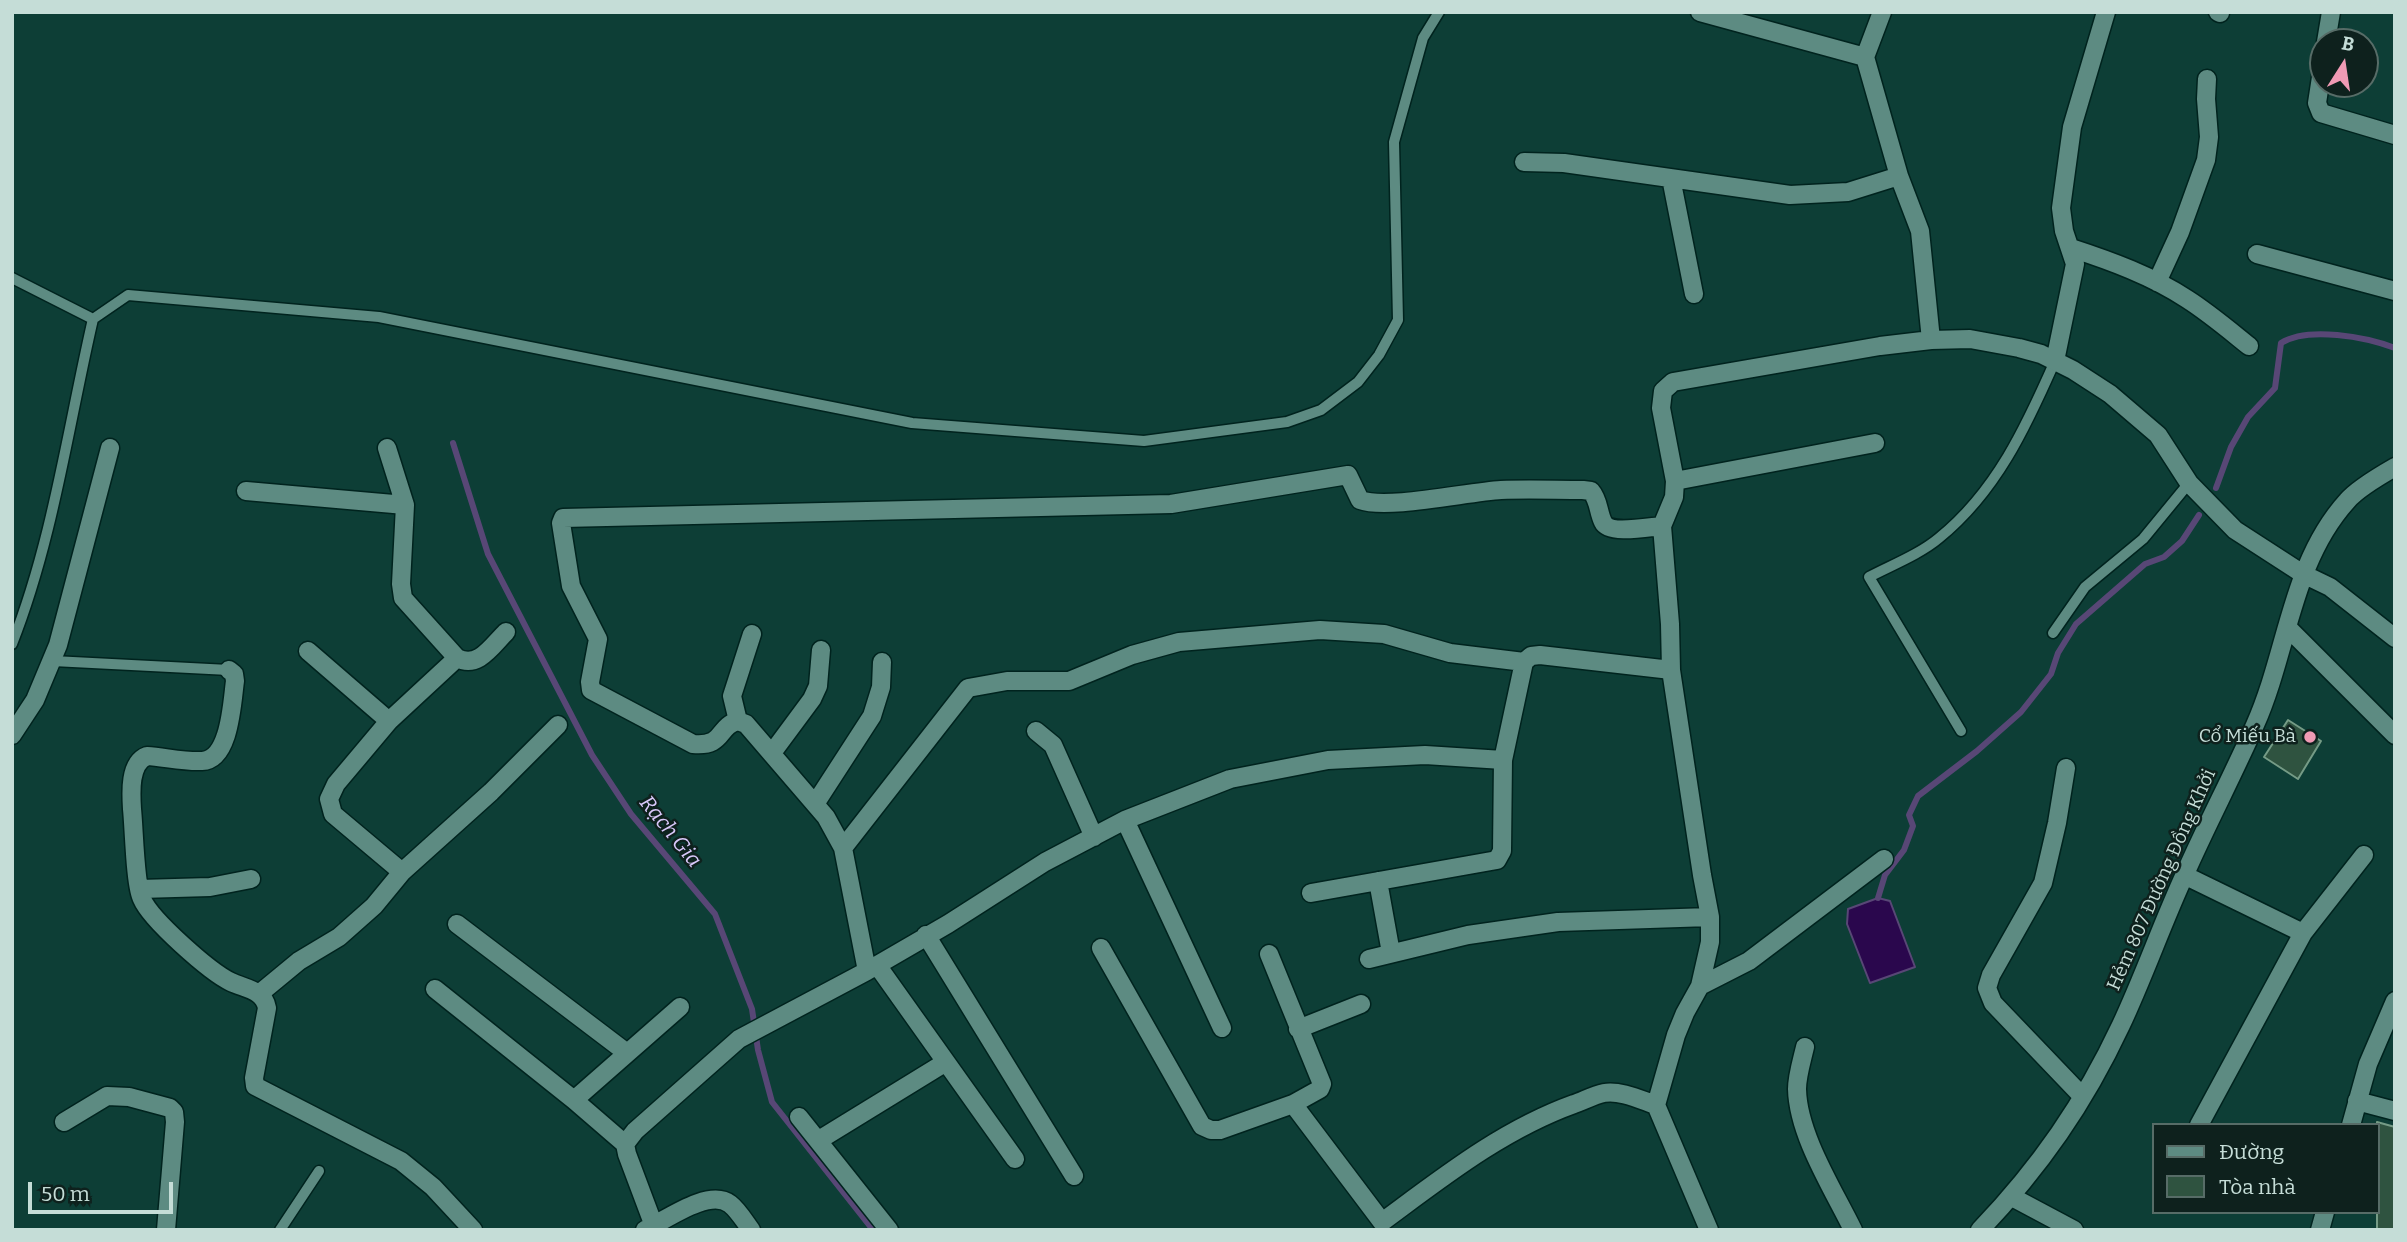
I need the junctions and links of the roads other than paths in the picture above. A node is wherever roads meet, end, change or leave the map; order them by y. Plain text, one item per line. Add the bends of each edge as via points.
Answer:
1 (1439, 12) edge
2 (1700, 12) edge
3 (1882, 12) edge
4 (2106, 12) edge
5 (1865, 57) junction
6 (2207, 79) dead end
7 (2318, 98) edge
8 (2395, 135) edge
9 (1524, 162) dead end
10 (1899, 176) junction
11 (1671, 178) junction
12 (2071, 248) junction
13 (2257, 254) dead end
14 (12, 278) edge
15 (2157, 282) junction
16 (2395, 291) edge
17 (1694, 294) dead end
18 (93, 319) junction
19 (1931, 340) junction
20 (2249, 346) dead end
21 (2055, 361) junction
22 (1875, 443) dead end
23 (110, 447) dead end
24 (387, 448) dead end
25 (2395, 467) edge
26 (1675, 481) junction
27 (2189, 483) junction
28 (246, 491) dead end
29 (405, 505) junction
30 (1662, 526) junction
31 (2304, 574) junction
32 (2288, 628) junction
33 (506, 632) dead end
34 (2053, 633) dead end
35 (752, 634) dead end
36 (2395, 638) edge
37 (12, 644) edge
38 (821, 650) dead end
39 (308, 651) dead end
40 (457, 657) junction
41 (53, 661) junction
42 (882, 662) dead end
43 (1524, 663) junction
44 (229, 670) joint
45 (1671, 670) junction
46 (738, 720) junction
47 (389, 721) junction
48 (558, 725) dead end
49 (1036, 731) dead end
50 (1961, 731) dead end
51 (12, 735) edge
52 (2395, 735) edge
53 (772, 753) junction
54 (1503, 760) junction
55 (2066, 768) dead end
56 (815, 804) junction
57 (1125, 821) junction
58 (1094, 837) junction
59 (843, 848) junction
60 (2364, 855) dead end
61 (1884, 859) dead end
62 (402, 872) junction
63 (2185, 875) junction
64 (251, 879) dead end
65 (1378, 881) junction
66 (139, 890) junction
67 (1311, 893) dead end
68 (1710, 917) junction
69 (457, 924) dead end
70 (2302, 933) junction
71 (926, 935) junction
72 (1101, 948) dead end
73 (1391, 953) junction
74 (1269, 954) dead end
75 (1369, 958) dead end
76 (872, 968) junction
77 (1700, 986) junction
78 (435, 989) dead end
79 (259, 994) junction
80 (2395, 1002) edge
81 (1361, 1004) dead end
82 (680, 1007) dead end
83 (1222, 1028) dead end
84 (1298, 1028) junction
85 (1805, 1047) dead end
86 (627, 1054) junction
87 (946, 1062) junction
88 (2082, 1096) junction
89 (574, 1100) junction
90 (2357, 1101) junction
91 (1293, 1104) junction
92 (1656, 1105) junction
93 (2395, 1111) edge
94 (799, 1117) dead end
95 (64, 1122) dead end
96 (2200, 1123) edge
97 (2352, 1123) edge
98 (819, 1140) junction
99 (625, 1144) junction
100 (1015, 1159) dead end
101 (319, 1171) dead end
102 (1074, 1176) dead end
103 (2012, 1197) junction
104 (1377, 1226) edge
105 (650, 1228) edge
106 (166, 1230) edge
107 (280, 1230) edge
108 (473, 1230) edge
109 (751, 1230) edge
110 (889, 1230) edge
111 (1709, 1230) edge
112 (1853, 1230) edge
113 (1980, 1230) edge
114 (2074, 1230) edge

1 - 18 lane via 1423,38 1394,142 1398,320 1358,382 1321,410 1287,422 1144,441 912,423 379,317 128,295
2 - 5 street
3 - 5 street
4 - 12 street via 2072,127 2061,208
5 - 10 street
6 - 15 street via 2206,160
7 - 8 street via 2320,113
9 - 11 street
10 - 11 street via 1848,192 1811,196
10 - 19 street via 1920,231
11 - 17 street
12 - 15 street
12 - 21 street via 2073,279
13 - 16 street
14 - 18 lane
15 - 20 street
18 - 37 lane via 46,539
19 - 21 street via 1970,339
19 - 26 street via 1673,382 1663,391 1661,408
21 - 27 street via 2110,394 2158,435
21 - 50 lane via 2010,456 1976,503 1938,540 1869,577
22 - 26 street
23 - 41 street
24 - 29 street
25 - 31 street, Hẻm 807 Đường Đồng Khởi via 2348,499 2316,546
26 - 30 street
27 - 31 street via 2235,530
27 - 34 lane via 2143,539 2085,587
28 - 29 street
29 - 40 street via 403,598
30 - 45 street
30 - 46 street via 1607,528 1595,495 1583,490 1503,490 1363,502 1349,474 1171,503 562,518 571,586 598,639 591,690 693,744 716,741
31 - 32 street, Hẻm 807 Đường Đồng Khởi
31 - 36 street via 2330,587
32 - 52 street
32 - 63 street, Hẻm 807 Đường Đồng Khởi via 2256,722
33 - 40 street via 476,661 467,663
35 - 46 street via 732,696
38 - 53 street via 818,686 812,699
39 - 47 street
40 - 47 street
41 - 44 lane
41 - 51 street
42 - 56 street via 881,687 872,716
43 - 45 street via 1540,655
43 - 54 street
43 - 59 street via 1450,653 1384,634 1320,630 1179,642 1069,681 1007,681 968,688
44 - 66 street via 235,681 226,737 216,755 203,761 147,756 136,766 131,791
45 - 68 street
46 - 53 street
47 - 62 street via 336,783 329,799 333,814
48 - 62 street
49 - 58 street via 1053,745
53 - 56 street
54 - 57 street via 1424,755 1328,760 1230,779
54 - 65 street via 1497,860
55 - 88 street via 2043,883 1987,988 1993,1003
56 - 59 street
57 - 58 street
57 - 83 street
58 - 71 street
59 - 76 street
60 - 70 street
61 - 77 street via 1749,961
62 - 79 street via 374,906 339,937 299,961
63 - 70 street
63 - 88 street, Hẻm 807 Đường Đồng Khởi via 2122,1025
64 - 66 street via 210,887
65 - 67 street
65 - 73 street
66 - 79 street via 145,904 194,956 224,978
68 - 73 street via 1558,922 1468,935
68 - 77 street via 1710,942
69 - 86 street
70 - 96 street
71 - 76 street
71 - 102 street
72 - 91 street via 1202,1126 1220,1130
73 - 75 street
74 - 84 street
76 - 87 street
76 - 99 street via 739,1039
77 - 92 street via 1676,1035
78 - 89 street
79 - 108 street via 267,1008 255,1086 401,1161 433,1186
80 - 90 street
81 - 84 street
82 - 86 street
84 - 91 street via 1322,1084
85 - 112 street via 1797,1087 1800,1111
86 - 89 street
87 - 98 street
87 - 100 street
88 - 103 street, Hẻm 807 Đường Đồng Khởi via 2049,1152
89 - 99 street
90 - 93 street
90 - 97 street
91 - 104 street
92 - 104 street via 1605,1093 1556,1111 1466,1160
92 - 111 street
94 - 98 street
95 - 106 street via 107,1096 129,1097 174,1112
98 - 110 street
99 - 105 street
101 - 107 lane
103 - 113 street, Hẻm 807 Đường Đồng Khởi
103 - 114 street
105 - 109 street via 702,1200 718,1198 730,1204

